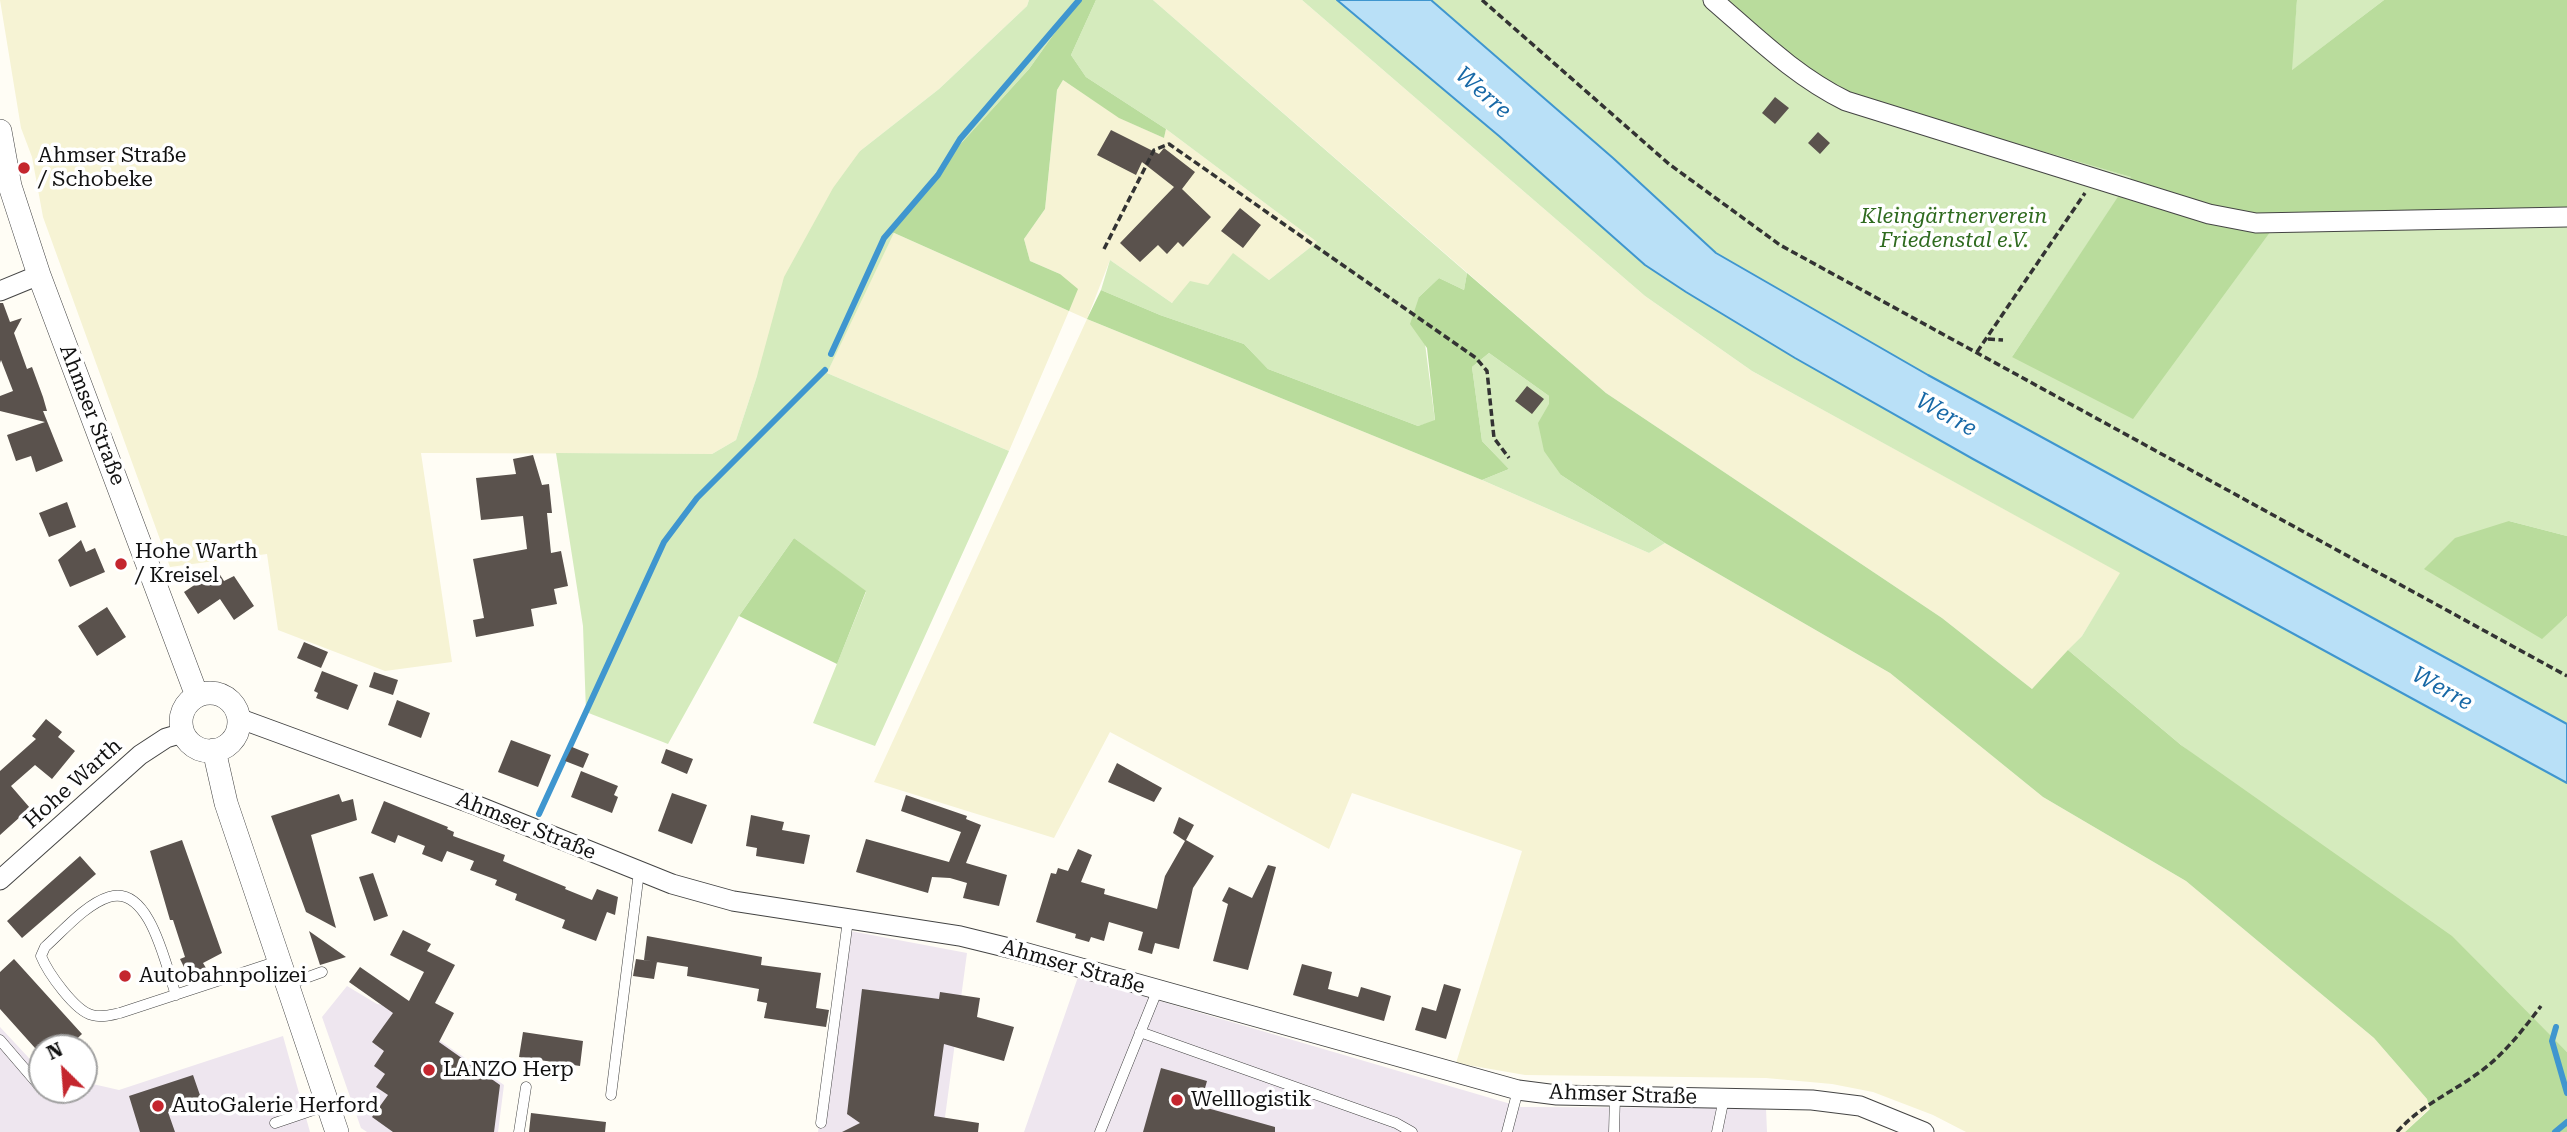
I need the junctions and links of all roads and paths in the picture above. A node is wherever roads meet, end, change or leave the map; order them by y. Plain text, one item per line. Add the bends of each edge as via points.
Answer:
1 (1482, 0) edge
2 (1713, 0) edge
3 (0, 131) edge
4 (2096, 177) junction
5 (2567, 217) edge
6 (1104, 249) dead end
7 (39, 275) junction
8 (0, 291) edge
9 (1987, 338) junction
10 (2003, 340) dead end
11 (1977, 352) junction
12 (1509, 457) dead end
13 (2567, 676) edge
14 (197, 696) junction
15 (239, 718) junction
16 (183, 733) junction
17 (214, 750) junction
18 (639, 872) junction
19 (0, 880) edge
20 (848, 920) junction
21 (281, 960) junction
22 (322, 972) dead end
23 (289, 984) junction
24 (1157, 991) junction
25 (176, 995) junction
26 (2541, 1006) dead end
27 (1140, 1032) junction
28 (0, 1040) edge
29 (28, 1072) edge
30 (526, 1087) dead end
31 (1518, 1090) junction
32 (611, 1095) dead end
33 (1615, 1096) junction
34 (1724, 1098) junction
35 (328, 1105) junction
36 (275, 1122) dead end
37 (821, 1123) dead end
38 (1903, 1127) edge
39 (337, 1132) edge
40 (519, 1132) edge
41 (1100, 1132) edge
42 (1412, 1132) edge
43 (1507, 1132) edge
44 (1614, 1132) edge
45 (1717, 1132) edge
46 (1924, 1132) edge
47 (2397, 1132) edge

1 - 11 path via 1718,202 1780,245
2 - 4 street via 1787,65 1846,101
3 - 7 street, Ahmser Straße via 10,186
4 - 5 street via 2209,214 2256,223
4 - 9 path
6 - 12 path via 1154,149 1169,144 1476,358 1487,371 1494,438
7 - 8 street
7 - 14 street, Ahmser Straße
9 - 10 path
9 - 11 path
11 - 13 path
14 - 15 street via 223,696
14 - 16 street via 183,712
15 - 17 street via 233,739
15 - 18 street, Ahmser Straße via 478,806
16 - 17 street via 195,747
16 - 19 street, Hohe Warth via 141,755
17 - 21 street via 226,803
18 - 20 street, Ahmser Straße via 733,901
18 - 32 lane
20 - 24 street, Ahmser Straße via 960,936
20 - 37 lane
21 - 23 street
21 - 25 lane
22 - 23 lane
23 - 35 street
24 - 27 lane
24 - 31 street, Ahmser Straße
25 - 25 lane via 120,1013 89,1015 47,969 41,956 45,947 100,901 119,896 131,899 146,913
26 - 47 path via 2499,1056 2419,1111
27 - 41 lane
27 - 42 lane
28 - 29 lane
30 - 40 lane
31 - 33 street, Ahmser Straße
31 - 43 lane
33 - 34 street, Ahmser Straße
33 - 44 lane
34 - 38 street, Ahmser Straße via 1860,1106
34 - 45 lane
35 - 36 lane
35 - 39 street
38 - 46 street, Ahmser Straße

